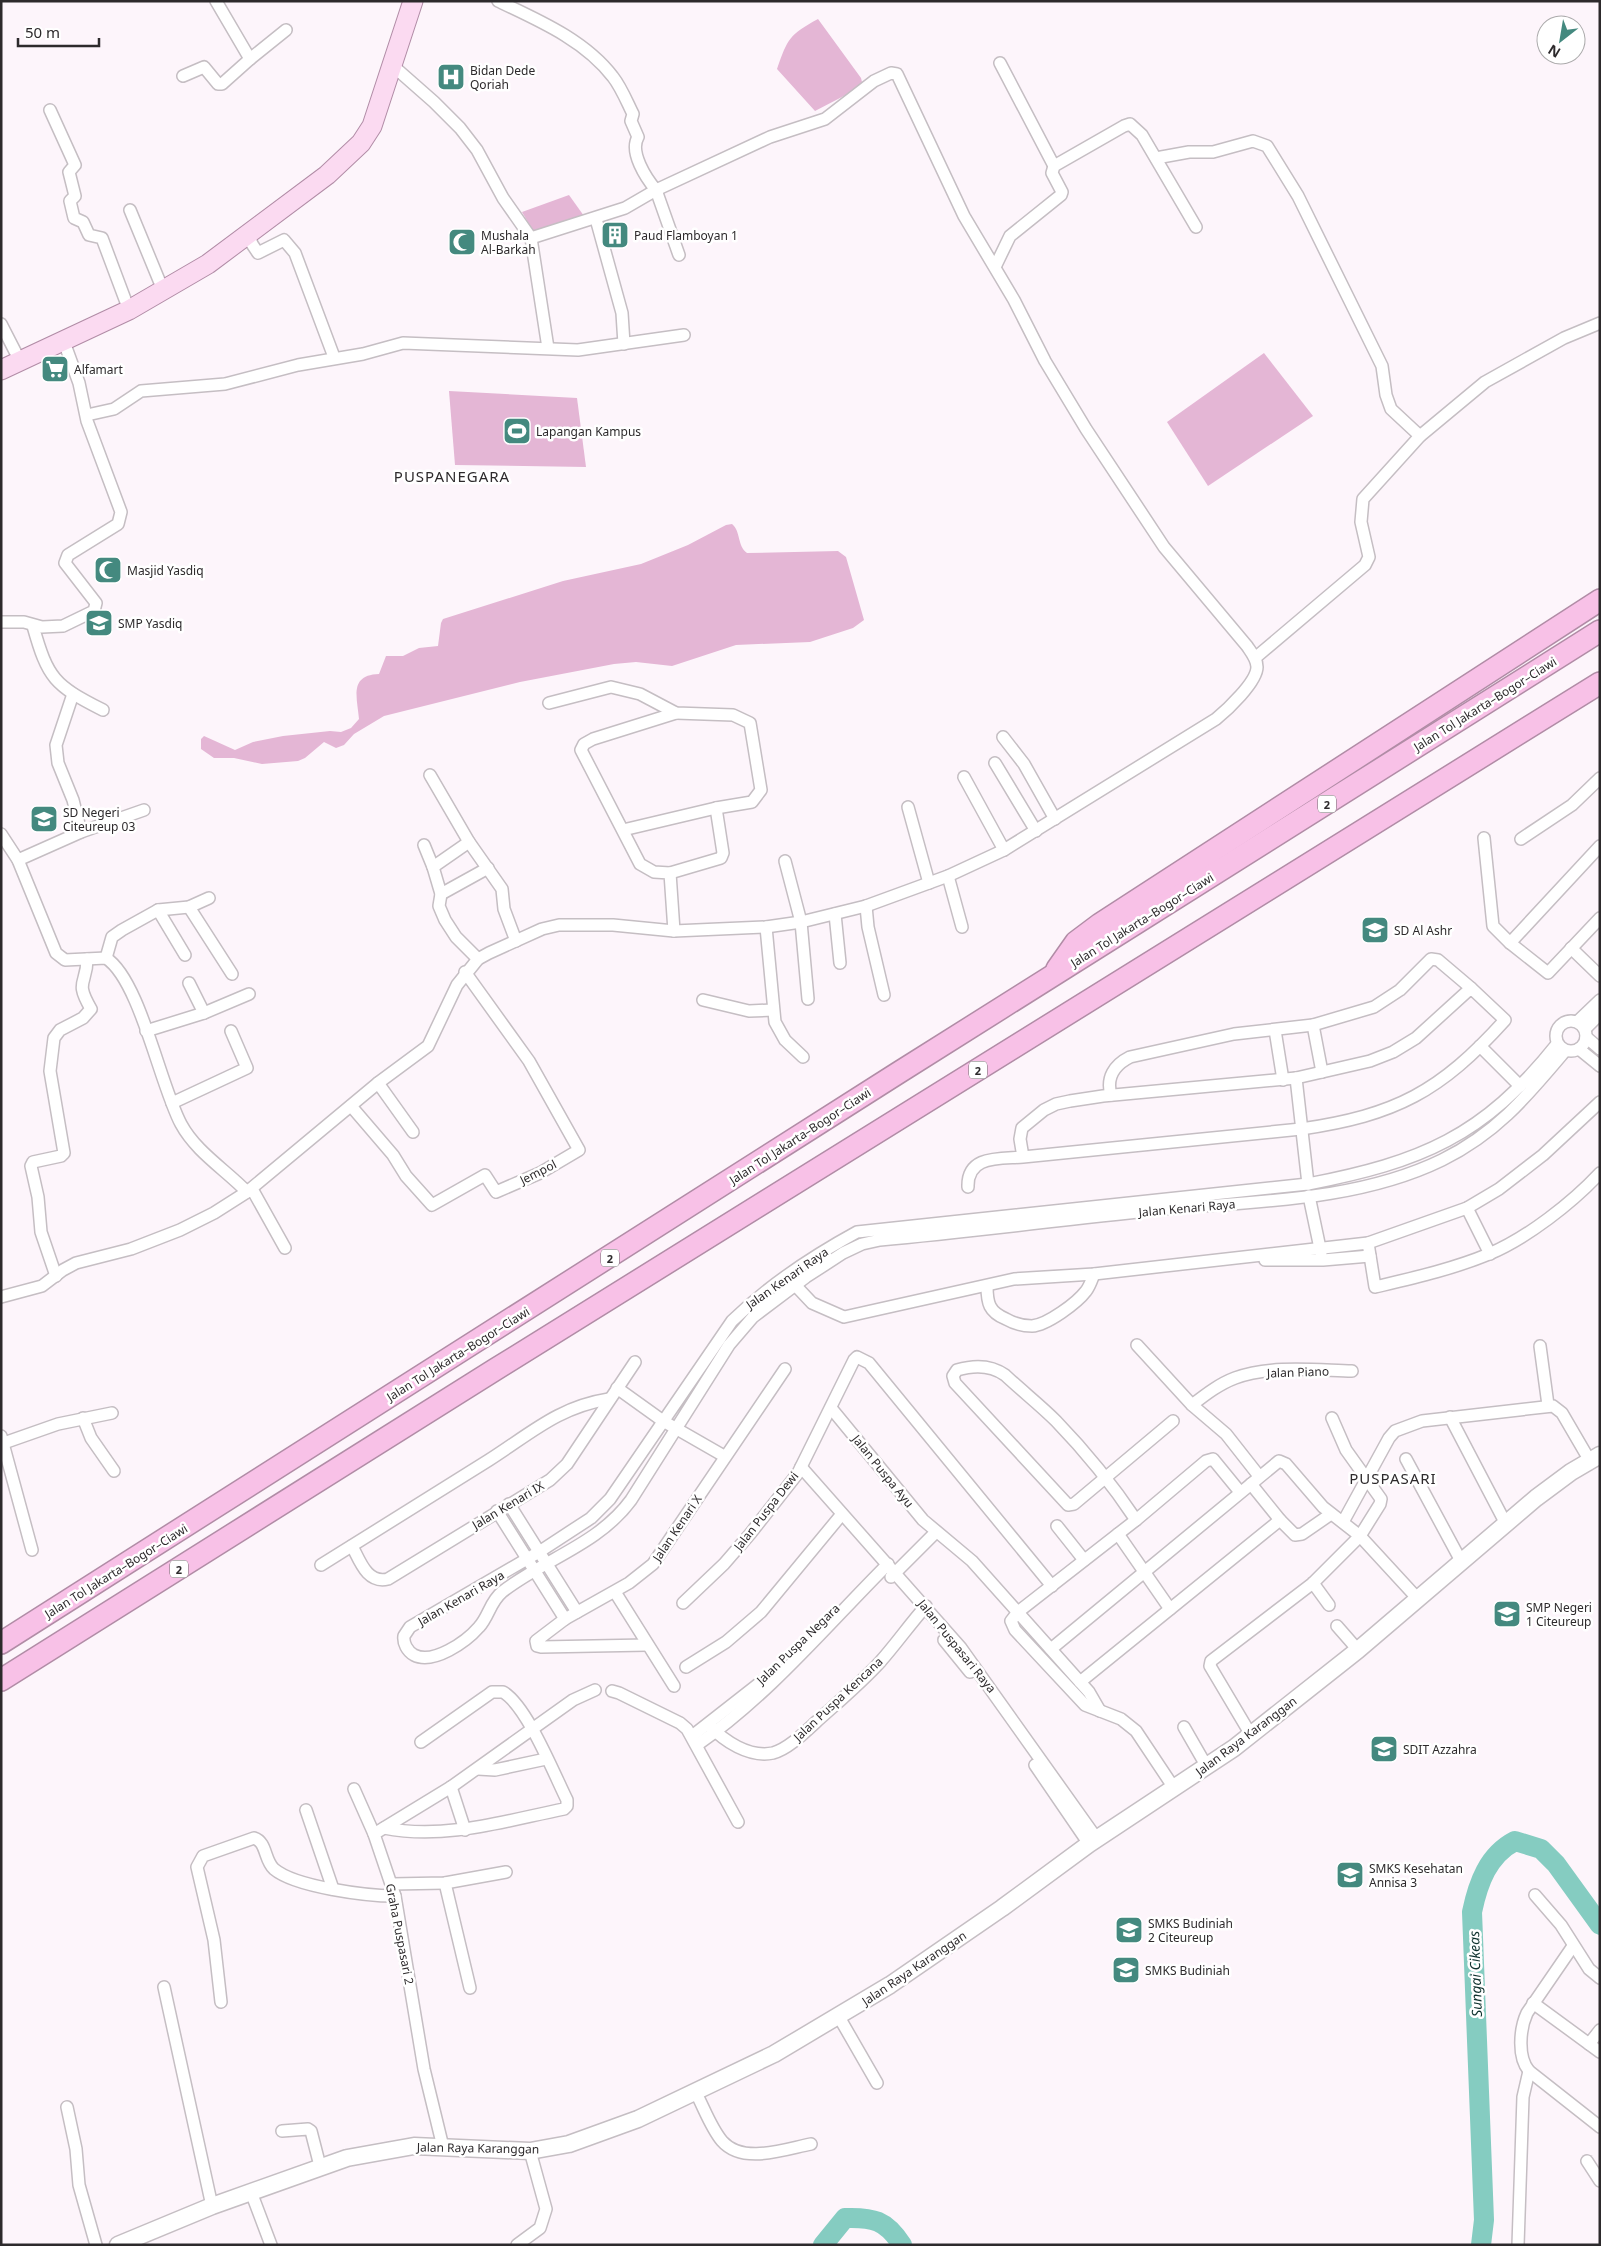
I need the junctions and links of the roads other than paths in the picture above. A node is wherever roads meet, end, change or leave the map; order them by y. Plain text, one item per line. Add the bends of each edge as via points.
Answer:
1 (216, 1) edge
2 (413, 1) edge
3 (498, 1) edge
4 (286, 30) dead end
5 (250, 59) junction
6 (1000, 63) dead end
7 (392, 65) junction
8 (183, 76) dead end
9 (50, 110) dead end
10 (1156, 158) junction
11 (1054, 166) junction
12 (656, 190) junction
13 (130, 210) dead end
14 (596, 219) junction
15 (1196, 227) dead end
16 (249, 234) junction
17 (531, 238) junction
18 (679, 255) dead end
19 (995, 267) junction
20 (163, 290) junction
21 (129, 310) junction
22 (1600, 323) edge
23 (1, 324) edge
24 (684, 335) dead end
25 (64, 342) junction
26 (624, 344) junction
27 (548, 348) junction
28 (334, 357) junction
29 (20, 361) junction
30 (1, 370) edge
31 (86, 415) junction
32 (1420, 436) junction
33 (1600, 600) edge
34 (1, 622) edge
35 (33, 626) junction
36 (1600, 632) edge
37 (1255, 658) junction
38 (1600, 683) edge
39 (72, 694) junction
40 (549, 702) dead end
41 (103, 710) dead end
42 (676, 713) junction
43 (1003, 737) dead end
44 (995, 763) dead end
45 (430, 775) dead end
46 (964, 777) dead end
47 (1600, 778) edge
48 (908, 807) dead end
49 (716, 808) junction
50 (144, 810) dead end
51 (1055, 819) junction
52 (623, 830) junction
53 (1036, 831) junction
54 (81, 832) junction
55 (1, 834) edge
56 (1484, 838) dead end
57 (1521, 838) dead end
58 (469, 842) junction
59 (424, 845) dead end
60 (1600, 846) edge
61 (1004, 850) junction
62 (18, 860) junction
63 (785, 861) dead end
64 (433, 867) junction
65 (488, 868) junction
66 (670, 873) junction
67 (948, 876) junction
68 (929, 883) junction
69 (442, 894) junction
70 (209, 898) dead end
71 (866, 906) junction
72 (190, 907) junction
73 (158, 910) junction
74 (835, 914) junction
75 (1600, 918) edge
76 (801, 922) junction
77 (766, 927) junction
78 (962, 927) dead end
79 (674, 931) junction
80 (516, 940) junction
81 (1510, 944) junction
82 (1571, 948) junction
83 (185, 955) dead end
84 (106, 958) junction
85 (87, 959) junction
86 (478, 959) junction
87 (840, 963) dead end
88 (465, 972) junction
89 (232, 974) dead end
90 (1054, 976) junction
91 (1600, 976) edge
92 (189, 983) dead end
93 (1470, 988) junction
94 (250, 994) dead end
95 (884, 995) dead end
96 (808, 999) dead end
97 (703, 1000) dead end
98 (1600, 1000) edge
99 (773, 1010) junction
100 (204, 1013) junction
101 (1600, 1014) edge
102 (1313, 1025) junction
103 (1583, 1029) junction
104 (1275, 1030) junction
105 (146, 1031) junction
106 (231, 1031) dead end
107 (1480, 1046) junction
108 (1561, 1047) junction
109 (1579, 1049) junction
110 (1600, 1049) edge
111 (802, 1057) dead end
112 (1600, 1066) edge
113 (1322, 1072) junction
114 (1296, 1078) junction
115 (1283, 1080) junction
116 (378, 1083) junction
117 (1520, 1086) junction
118 (1111, 1095) junction
119 (1600, 1102) edge
120 (172, 1103) junction
121 (351, 1106) junction
122 (1301, 1129) junction
123 (413, 1132) dead end
124 (1023, 1157) junction
125 (1600, 1173) edge
126 (1308, 1184) junction
127 (968, 1187) dead end
128 (250, 1190) junction
129 (1309, 1196) junction
130 (1163, 1204) junction
131 (1467, 1208) junction
132 (1368, 1243) junction
133 (1319, 1247) junction
134 (284, 1248) dead end
135 (1490, 1254) junction
136 (1370, 1256) junction
137 (1250, 1257) junction
138 (1323, 1260) junction
139 (804, 1272) junction
140 (1094, 1274) junction
141 (56, 1276) junction
142 (795, 1285) junction
143 (987, 1286) junction
144 (1, 1297) edge
145 (1137, 1344) dead end
146 (1540, 1346) dead end
147 (635, 1362) dead end
148 (785, 1369) dead end
149 (1352, 1371) dead end
150 (617, 1388) junction
151 (609, 1399) junction
152 (1192, 1405) junction
153 (1548, 1406) junction
154 (832, 1408) junction
155 (112, 1413) dead end
156 (1450, 1417) junction
157 (83, 1418) junction
158 (1332, 1418) dead end
159 (664, 1420) junction
160 (1173, 1421) dead end
161 (677, 1429) junction
162 (2, 1441) edge
163 (724, 1456) junction
164 (1597, 1457) edge
165 (1406, 1459) dead end
166 (799, 1470) junction
167 (114, 1471) dead end
168 (1107, 1477) junction
169 (1365, 1479) junction
170 (1255, 1480) junction
171 (1240, 1492) junction
172 (509, 1504) junction
173 (497, 1511) junction
174 (1331, 1514) junction
175 (840, 1517) junction
176 (1136, 1520) junction
177 (1280, 1520) junction
178 (1343, 1522) junction
179 (1506, 1524) junction
180 (1057, 1526) dead end
181 (936, 1532) junction
182 (1118, 1534) junction
183 (1360, 1536) junction
184 (352, 1546) junction
185 (32, 1550) dead end
186 (539, 1552) junction
187 (527, 1559) junction
188 (1084, 1560) junction
189 (1461, 1561) junction
190 (321, 1564) dead end
191 (548, 1564) junction
192 (886, 1567) junction
193 (535, 1572) junction
194 (1145, 1572) junction
195 (1313, 1583) junction
196 (1052, 1586) junction
197 (615, 1592) junction
198 (1418, 1600) junction
199 (683, 1603) dead end
200 (1329, 1605) dead end
201 (923, 1609) junction
202 (1170, 1609) junction
203 (578, 1612) junction
204 (1018, 1612) junction
205 (565, 1619) junction
206 (1337, 1626) dead end
207 (1, 1643) edge
208 (647, 1645) junction
209 (1051, 1649) junction
210 (1358, 1650) junction
211 (686, 1666) dead end
212 (1, 1680) edge
213 (1080, 1682) junction
214 (674, 1686) dead end
215 (595, 1690) dead end
216 (612, 1691) dead end
217 (1100, 1711) junction
218 (1184, 1727) dead end
219 (712, 1729) junction
220 (532, 1730) junction
221 (1251, 1735) junction
222 (695, 1741) junction
223 (421, 1742) dead end
224 (546, 1759) junction
225 (1207, 1767) junction
226 (478, 1769) junction
227 (452, 1787) junction
228 (1174, 1788) junction
229 (354, 1789) dead end
230 (306, 1810) dead end
231 (738, 1822) dead end
232 (465, 1830) junction
233 (379, 1831) junction
234 (1093, 1842) junction
235 (506, 1872) dead end
236 (445, 1883) junction
237 (392, 1884) junction
238 (334, 1888) junction
239 (1534, 1895) dead end
240 (395, 1896) junction
241 (1574, 1946) junction
242 (1600, 1978) edge
243 (164, 1987) dead end
244 (470, 1988) dead end
245 (221, 2002) dead end
246 (1533, 2003) junction
247 (839, 2017) junction
248 (1600, 2030) edge
249 (1589, 2044) junction
250 (1600, 2052) edge
251 (1529, 2071) junction
252 (877, 2083) dead end
253 (696, 2093) junction
254 (67, 2107) dead end
255 (1600, 2127) edge
256 (282, 2131) dead end
257 (811, 2144) dead end
258 (443, 2147) junction
259 (530, 2151) junction
260 (1587, 2161) dead end
261 (320, 2166) junction
262 (1600, 2182) edge
263 (251, 2192) junction
264 (212, 2206) junction
265 (96, 2245) edge
266 (118, 2245) edge
267 (271, 2245) edge
268 (517, 2245) edge
269 (1518, 2245) edge

1 - 5 street
2 - 7 main road
3 - 12 street via 579,44 612,76 633,114 631,122 638,137 636,154
4 - 5 street
5 - 8 street via 222,84 218,84 204,67
6 - 11 street
7 - 16 main road via 377,114 361,143 327,175
7 - 17 street via 460,128
9 - 21 street via 75,165 69,172 75,196 70,201 74,218 83,222 89,235 102,238
10 - 11 street via 1142,135 1130,124
10 - 15 street
10 - 32 street via 1189,152 1213,152 1253,141 1272,151 1298,196 1382,366 1391,409
11 - 19 street via 1052,173 1061,195 1010,236
12 - 14 street via 625,208
12 - 18 street
12 - 19 street via 770,136 825,119 874,82 894,72 964,216
13 - 20 street
14 - 17 street
14 - 26 street via 622,313
16 - 20 main road via 208,264
16 - 28 street via 258,253 284,240 295,253
17 - 27 street
19 - 37 street via 1045,361 1135,504 1164,547
20 - 21 main road
21 - 25 main road
22 - 32 street via 1564,338 1485,382
23 - 29 street
24 - 26 street
25 - 29 main road
25 - 31 street via 79,383
26 - 27 street via 578,350
27 - 28 street via 403,343 363,354
28 - 31 street via 225,384 141,391 114,408
29 - 30 main road
31 - 35 street via 121,512 120,519 118,524 65,559 96,603 95,609 63,626
32 - 37 street via 1363,499 1361,522 1369,557 1365,565
33 - 90 highway via 1100,924 1076,942
34 - 35 street via 24,622
35 - 39 street via 49,672
36 - 90 highway, Jalan Tol Jakarta–Bogor–Ciawi / 2
37 - 51 street via 1256,672 1226,712
38 - 212 highway, 2
39 - 41 street
39 - 54 street via 56,745 58,763 73,800
40 - 42 street via 611,687 640,694
42 - 49 street via 733,715 748,721 752,728 761,790 752,802
42 - 52 street via 593,739 580,750
43 - 51 street via 1024,764
44 - 53 street
45 - 58 street
46 - 61 street
47 - 57 street via 1572,805
48 - 68 street
49 - 52 street
49 - 66 street via 722,858
50 - 54 street
51 - 53 street
52 - 66 street via 640,864 654,872
53 - 61 street
54 - 62 street
55 - 62 street
56 - 81 street via 1492,921
58 - 64 street
58 - 65 street
59 - 64 street
60 - 81 street
61 - 67 street
62 - 85 street via 56,952 65,960
63 - 76 street
64 - 69 street
65 - 69 street
65 - 80 street via 502,889 504,909
66 - 79 street
67 - 68 street
67 - 78 street
68 - 71 street
69 - 86 street via 439,906 445,920
70 - 72 street
71 - 74 street
71 - 95 street
72 - 73 street
72 - 89 street
73 - 83 street
73 - 84 street via 116,934
74 - 76 street
74 - 87 street
75 - 82 street
76 - 77 street
76 - 96 street
77 - 79 street
77 - 99 street
79 - 80 street via 613,924 576,924 542,929
80 - 86 street
81 - 82 street via 1548,973
82 - 91 street
84 - 85 street
84 - 105 street via 123,976
85 - 141 street via 81,982 82,994 91,1009 83,1018 60,1030 54,1038 50,1071 64,1153 33,1162 31,1166 41,1232
86 - 88 street
88 - 116 street via 447,1002 431,1042
88 - 121 street, Jempol via 529,1060 579,1150 540,1173 496,1192 485,1175 432,1205
90 - 207 highway, Jalan Tol Jakarta–Bogor–Ciawi / 2
92 - 100 street
93 - 102 street via 1438,960 1431,959 1400,990 1374,1007
93 - 107 street via 1505,1020
93 - 113 street via 1416,1038 1393,1052
94 - 100 street
97 - 99 street via 749,1011
98 - 103 street
99 - 111 street via 784,1040
100 - 105 street
101 - 103 street
102 - 104 street
102 - 113 street
103 - 108 street via 1567,1021 1559,1026 1555,1035
103 - 109 street
103 - 110 street
104 - 115 street
104 - 118 street via 1234,1034 1130,1057 1112,1074 1108,1084
105 - 120 street
106 - 120 street via 247,1068
107 - 117 street
107 - 122 street via 1450,1074 1414,1098 1344,1123
108 - 109 street via 1572,1052
108 - 117 street, Jalan Kenari Raya
108 - 129 street, Jalan Kenari Raya via 1521,1104 1460,1150 1394,1178
109 - 112 street
113 - 114 street
114 - 115 street
114 - 122 street
115 - 118 street
116 - 121 street
116 - 123 street
117 - 126 street, Jalan Kenari Raya via 1472,1128 1437,1146 1380,1168
118 - 124 street via 1056,1104 1044,1110 1020,1131
119 - 131 street via 1522,1172
120 - 128 street via 190,1138
121 - 128 street
122 - 124 street
122 - 126 street
124 - 127 street via 979,1163 970,1172
125 - 135 street via 1541,1223
126 - 130 street, Jalan Kenari Raya
128 - 134 street
128 - 141 street via 180,1230 131,1249 76,1263
129 - 130 street, Jalan Kenari Raya
129 - 133 street
130 - 139 street, Jalan Kenari Raya via 898,1232 862,1244
131 - 132 street
131 - 135 street
132 - 133 street
132 - 136 street
133 - 137 street
133 - 138 street
135 - 136 street via 1375,1287
136 - 138 street
137 - 138 street via 1275,1261
137 - 140 street
139 - 142 street, Jalan Kenari Raya
139 - 159 street, Jalan Kenari Raya via 758,1298 732,1321
140 - 143 street via 1014,1279
140 - 143 street via 1087,1290 1076,1302 1031,1326 1008,1320 990,1309
141 - 144 street via 42,1286
142 - 143 street via 812,1303 844,1317
142 - 161 street, Jalan Kenari Raya via 752,1317 738,1333
145 - 152 street
146 - 153 street
147 - 150 street, Jalan Kenari IX
148 - 163 street, Jalan Kenari X
149 - 152 street, Jalan Piano via 1287,1370 1249,1375 1235,1378
150 - 151 street, Jalan Kenari IX
150 - 159 street
151 - 172 street, Jalan Kenari IX via 559,1473
151 - 184 street via 586,1402 550,1418
152 - 170 street via 1226,1434
153 - 156 street
153 - 164 street via 1562,1413
154 - 166 street, Jalan Puspa Dewi
154 - 181 street, Jalan Puspa Ayu
154 - 196 street, Jalan Puspa Dewi via 854,1360 861,1357
155 - 157 street
156 - 169 street via 1422,1421 1395,1431
156 - 179 street
157 - 162 street
157 - 167 street via 91,1438
158 - 169 street via 1342,1444
159 - 161 street
159 - 186 street, Jalan Kenari Raya via 601,1509
160 - 168 street
161 - 163 street
161 - 191 street, Jalan Kenari Raya via 631,1500 610,1525
162 - 185 street
163 - 197 street, Jalan Kenari X via 653,1564
164 - 179 street, Jalan Raya Karanggan via 1536,1498
165 - 189 street
166 - 175 street, Jalan Puspasari Raya
166 - 199 street, Jalan Puspa Dewi via 724,1564
168 - 168 street via 1074,1504 1066,1504 955,1383 952,1378 955,1372 966,1368 997,1369 1055,1420
168 - 176 street
169 - 178 street
169 - 183 street via 1381,1502
170 - 171 street
170 - 174 street via 1278,1462 1284,1462
170 - 177 street
171 - 176 street via 1210,1459
171 - 194 street
172 - 173 street, Jalan Kenari IX
172 - 186 street
173 - 184 street, Jalan Kenari IX via 388,1579 372,1577
173 - 187 street
174 - 177 street via 1298,1535
174 - 178 street
175 - 192 street, Jalan Puspasari Raya
175 - 211 street via 761,1612 726,1642
176 - 182 street
177 - 202 street
178 - 183 street
179 - 189 street, Jalan Raya Karanggan
180 - 188 street
181 - 192 street
181 - 204 street, Jalan Puspa Ayu via 972,1561
182 - 188 street
182 - 194 street
183 - 195 street
183 - 198 street
184 - 190 street
186 - 187 street, Jalan Kenari Raya
186 - 191 street
187 - 193 street
187 - 193 street, Jalan Kenari Raya via 410,1627 403,1639 410,1653 421,1659 430,1658 464,1640 479,1627 501,1592
188 - 196 street
189 - 198 street, Jalan Raya Karanggan
191 - 193 street, Jalan Kenari Raya
191 - 203 street
192 - 201 street, Jalan Puspasari Raya
192 - 219 street, Jalan Puspa Negara via 790,1661
193 - 205 street
194 - 202 street
194 - 209 street
195 - 200 street
195 - 221 street via 1210,1661
196 - 204 street
197 - 203 street, Jalan Kenari X
197 - 208 street
198 - 210 street, Jalan Raya Karanggan
201 - 219 street, Jalan Puspa Kencana via 860,1682 779,1751 761,1754 747,1750 722,1739
201 - 234 street, Jalan Puspasari Raya
202 - 213 street
203 - 205 street, Jalan Kenari X
204 - 209 street, Jalan Puspa Ayu
204 - 217 street via 1011,1622 1015,1630 1080,1700 1090,1709
205 - 208 street, Jalan Kenari X via 538,1638 536,1644 541,1647
206 - 210 street
208 - 214 street
209 - 213 street, Jalan Puspa Ayu
210 - 221 street, Jalan Raya Karanggan
213 - 217 street, Jalan Puspa Ayu
215 - 220 street via 573,1700
216 - 222 street via 680,1723
217 - 228 street via 1121,1719 1136,1731
218 - 225 street
219 - 222 street
220 - 223 street via 515,1701 498,1691
220 - 224 street
220 - 226 street
221 - 225 street, Jalan Raya Karanggan
222 - 231 street
224 - 226 street via 502,1769
224 - 232 street via 567,1800 566,1807
225 - 228 street, Jalan Raya Karanggan
226 - 227 street
227 - 232 street
227 - 233 street
228 - 234 street, Jalan Raya Karanggan
229 - 233 street, Graha Puspasari 2
230 - 238 street
232 - 233 street
233 - 237 street, Graha Puspasari 2
234 - 247 street, Jalan Raya Karanggan via 925,1962
235 - 236 street
236 - 237 street
236 - 244 street
237 - 240 street, Graha Puspasari 2
238 - 240 street via 366,1895
238 - 245 street via 303,1882 275,1870 269,1864 262,1843 254,1838 200,1859 197,1867 214,1940
239 - 241 street
240 - 258 street, Graha Puspasari 2 via 424,2069
241 - 242 street via 1589,1969
241 - 246 street
243 - 264 street
246 - 249 street
246 - 251 street via 1523,2024 1523,2062
247 - 252 street
247 - 253 street, Jalan Raya Karanggan
248 - 249 street
249 - 250 street
251 - 255 street
251 - 269 street via 1524,2097
253 - 257 street via 722,2140 731,2149 758,2154
253 - 259 street, Jalan Raya Karanggan via 591,2137
254 - 265 street via 76,2149 79,2186
256 - 261 street via 311,2131
258 - 259 street, Jalan Raya Karanggan
258 - 261 street, Jalan Raya Karanggan via 414,2146
259 - 268 street via 546,2210 540,2228
260 - 262 street
261 - 263 street, Jalan Raya Karanggan
263 - 264 street, Jalan Raya Karanggan
263 - 267 street
264 - 266 street, Jalan Raya Karanggan

